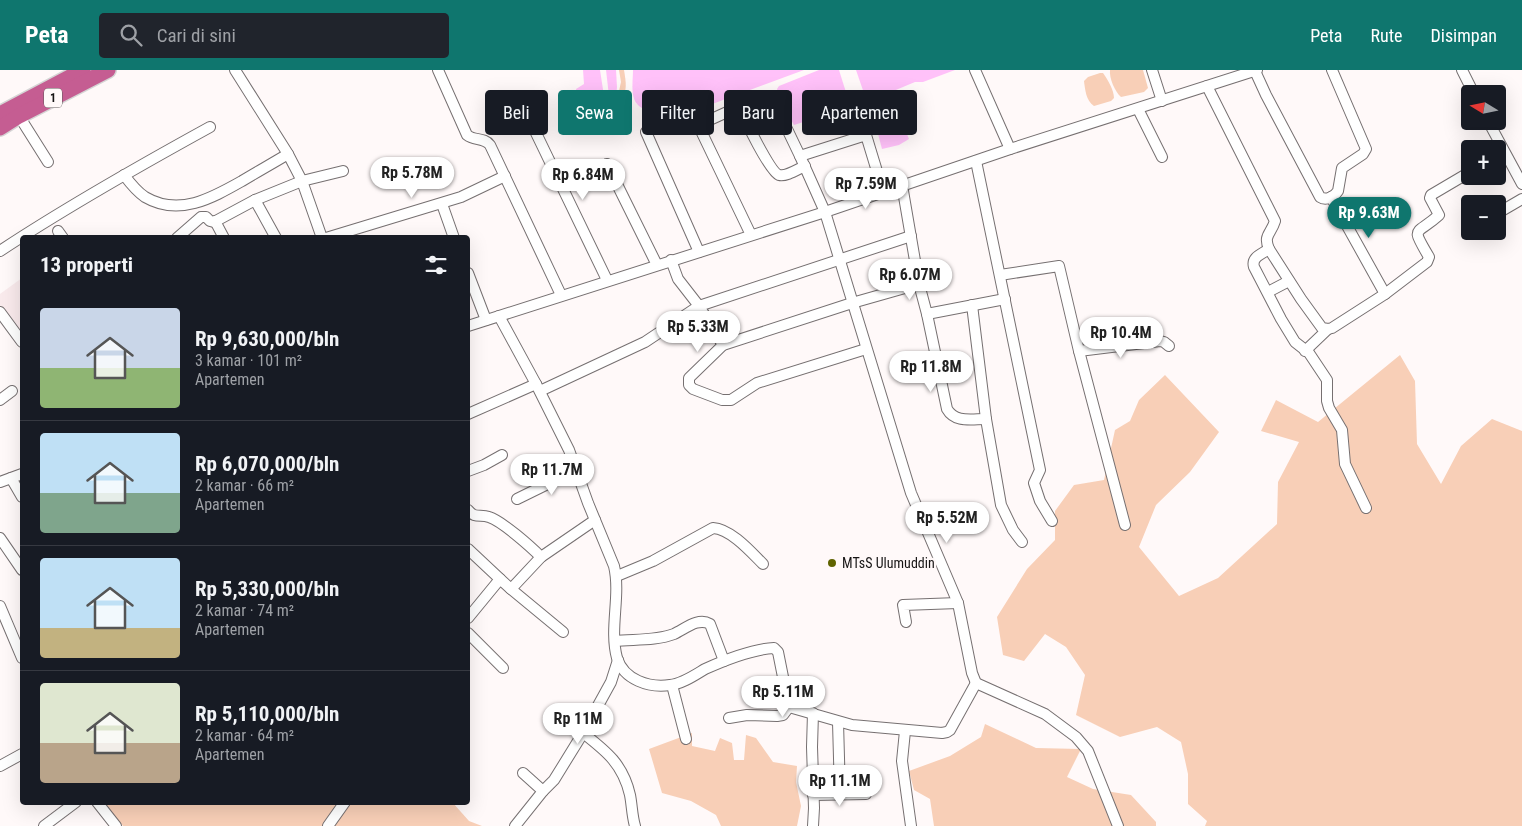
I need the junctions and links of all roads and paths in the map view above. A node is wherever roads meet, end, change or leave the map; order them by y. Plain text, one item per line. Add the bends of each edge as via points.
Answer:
1 (108, 70) edge
2 (235, 70) edge
3 (438, 70) edge
4 (975, 70) edge
5 (1152, 70) edge
6 (1256, 70) edge
7 (1332, 70) edge
8 (1462, 70) edge
9 (77, 71) edge
10 (1470, 85) edge
11 (1207, 86) junction
12 (1162, 101) junction
13 (1138, 109) junction
14 (0, 114) edge
15 (724, 114) edge
16 (19, 116) junction
17 (210, 127) dead end
18 (0, 128) edge
19 (537, 135) edge
20 (647, 135) edge
21 (753, 135) edge
22 (790, 135) edge
23 (866, 135) joint
24 (1010, 149) junction
25 (288, 154) junction
26 (800, 156) junction
27 (1162, 157) dead end
28 (976, 161) junction
29 (48, 162) dead end
30 (1506, 163) edge
31 (607, 164) dead end
32 (805, 166) junction
33 (343, 171) dead end
34 (124, 175) junction
35 (505, 176) junction
36 (1461, 177) edge
37 (302, 181) junction
38 (1522, 184) edge
39 (902, 185) junction
40 (883, 192) junction
41 (1330, 197) junction
42 (1522, 199) edge
43 (255, 200) junction
44 (442, 204) junction
45 (1506, 208) edge
46 (825, 212) junction
47 (215, 221) junction
48 (24, 235) edge
49 (179, 235) edge
50 (220, 235) edge
51 (274, 235) edge
52 (323, 235) edge
53 (334, 235) edge
54 (453, 235) edge
55 (751, 235) junction
56 (911, 236) junction
57 (20, 238) edge
58 (1269, 249) junction
59 (0, 251) edge
60 (699, 252) junction
61 (671, 260) junction
62 (840, 260) junction
63 (657, 266) junction
64 (1000, 275) junction
65 (470, 278) edge
66 (607, 280) junction
67 (1289, 281) junction
68 (918, 284) junction
69 (1268, 292) junction
70 (1385, 294) junction
71 (561, 296) junction
72 (1005, 299) junction
73 (852, 303) junction
74 (972, 305) junction
75 (698, 306) junction
76 (0, 312) edge
77 (926, 314) junction
78 (498, 316) junction
79 (486, 320) junction
80 (470, 325) edge
81 (1328, 329) junction
82 (20, 339) edge
83 (723, 345) junction
84 (1170, 346) dead end
85 (866, 349) junction
86 (1079, 351) junction
87 (1305, 351) junction
88 (538, 388) junction
89 (12, 391) dead end
90 (0, 400) edge
91 (470, 413) edge
92 (986, 419) junction
93 (502, 455) dead end
94 (470, 470) edge
95 (576, 470) junction
96 (20, 475) edge
97 (3, 480) edge
98 (20, 495) edge
99 (517, 499) dead end
100 (1366, 508) dead end
101 (470, 512) edge
102 (595, 520) junction
103 (1052, 521) dead end
104 (1125, 525) dead end
105 (0, 538) edge
106 (1022, 542) dead end
107 (470, 550) edge
108 (540, 557) junction
109 (763, 564) dead end
110 (20, 567) edge
111 (617, 576) junction
112 (500, 579) junction
113 (511, 589) junction
114 (958, 603) junction
115 (0, 606) edge
116 (470, 616) edge
117 (906, 622) dead end
118 (562, 632) dead end
119 (470, 635) edge
120 (615, 641) junction
121 (20, 653) edge
122 (618, 660) junction
123 (724, 660) junction
124 (504, 668) dead end
125 (976, 682) junction
126 (672, 685) junction
127 (789, 707) junction
128 (813, 713) junction
129 (728, 718) dead end
130 (838, 722) junction
131 (905, 731) junction
132 (583, 733) junction
133 (686, 739) dead end
134 (20, 755) edge
135 (0, 766) edge
136 (523, 773) dead end
137 (543, 791) junction
138 (813, 794) junction
139 (840, 794) junction
140 (866, 794) dead end
141 (72, 805) edge
142 (99, 805) edge
143 (343, 805) edge
144 (44, 826) edge
145 (116, 826) edge
146 (328, 826) edge
147 (514, 826) edge
148 (635, 826) edge
149 (813, 826) edge
150 (911, 826) edge
151 (1118, 826) edge

1 - 16 highway, 1
2 - 25 street
3 - 35 street via 467,135 487,142
4 - 24 street
5 - 12 street
6 - 11 street
6 - 41 street via 1320,197
7 - 41 street via 1366,149 1342,168 1338,191
8 - 10 street
9 - 14 highway, 1
11 - 12 street
11 - 58 street via 1272,215 1274,221 1266,237
12 - 13 street
13 - 24 street
13 - 27 street
15 - 55 street via 701,127
16 - 18 highway, 1
16 - 29 street
17 - 34 street
19 - 66 street
20 - 60 street
21 - 32 street via 778,175
22 - 26 street
23 - 26 street
23 - 40 street
24 - 28 street
25 - 34 street via 212,198 194,204 174,205 146,197
25 - 37 street
26 - 32 street
28 - 39 street
28 - 64 street
30 - 38 street
31 - 63 street
32 - 46 street
33 - 37 street
34 - 48 street
35 - 44 street
35 - 71 street
36 - 70 street via 1431,195 1439,215 1418,229 1416,234 1428,260
37 - 43 street
37 - 52 street
39 - 40 street
39 - 56 street
40 - 46 street
41 - 70 street
42 - 45 street
43 - 47 street
43 - 51 street
44 - 53 street
44 - 54 street
46 - 55 street
46 - 62 street
47 - 49 street via 200,217
47 - 50 street
55 - 60 street
56 - 62 street
56 - 68 street
57 - 59 street
58 - 67 street
58 - 69 street via 1255,258 1253,264
60 - 61 street
61 - 63 street
61 - 75 street via 678,279
62 - 73 street
62 - 75 street
63 - 66 street
64 - 72 street
64 - 86 street via 1059,266
65 - 79 street
66 - 71 street
67 - 69 street
67 - 81 street via 1322,328
68 - 73 street
68 - 77 street
69 - 87 street via 1295,342
70 - 81 street
71 - 78 street
72 - 74 street
72 - 103 street via 1040,470 1034,483
73 - 83 street
73 - 85 street
74 - 77 street
74 - 92 street
75 - 83 street
75 - 88 street via 624,354
76 - 82 street
77 - 92 street via 947,409 951,416 957,418
78 - 79 street
78 - 88 street
79 - 80 street
81 - 87 street
83 - 85 street via 689,378 688,385 726,400 735,398 757,383
84 - 86 street via 1160,342
85 - 114 street via 911,493
86 - 104 street
87 - 100 street via 1327,380 1329,408 1342,430 1345,464
88 - 91 street
88 - 95 street
89 - 90 street
92 - 106 street via 1001,505
93 - 94 street
95 - 99 street
95 - 102 street
96 - 97 street
97 - 98 street
101 - 108 street via 475,516 491,517 526,542
102 - 108 street
102 - 111 street
105 - 110 street
107 - 112 street
108 - 113 street
109 - 111 street via 731,535 713,528
111 - 120 street
112 - 113 street
112 - 116 street
113 - 118 street
114 - 117 street via 904,605
114 - 125 street
115 - 121 street
119 - 124 street
120 - 122 street
120 - 123 street via 667,636 704,621 710,624
122 - 126 street via 636,681
122 - 132 street via 611,682
123 - 126 street
123 - 127 street via 776,649
125 - 131 street via 950,730
125 - 151 street via 1045,714 1076,737 1088,751
126 - 133 street
127 - 128 street
127 - 129 street via 783,715
128 - 130 street
128 - 138 street
130 - 131 street
130 - 139 street
131 - 150 street via 902,761
132 - 137 street via 554,780
132 - 148 street via 610,754 622,772 628,786
134 - 135 street
136 - 137 street
137 - 147 street
138 - 139 street
138 - 149 street
139 - 140 street
141 - 144 street
142 - 145 street
143 - 146 street

